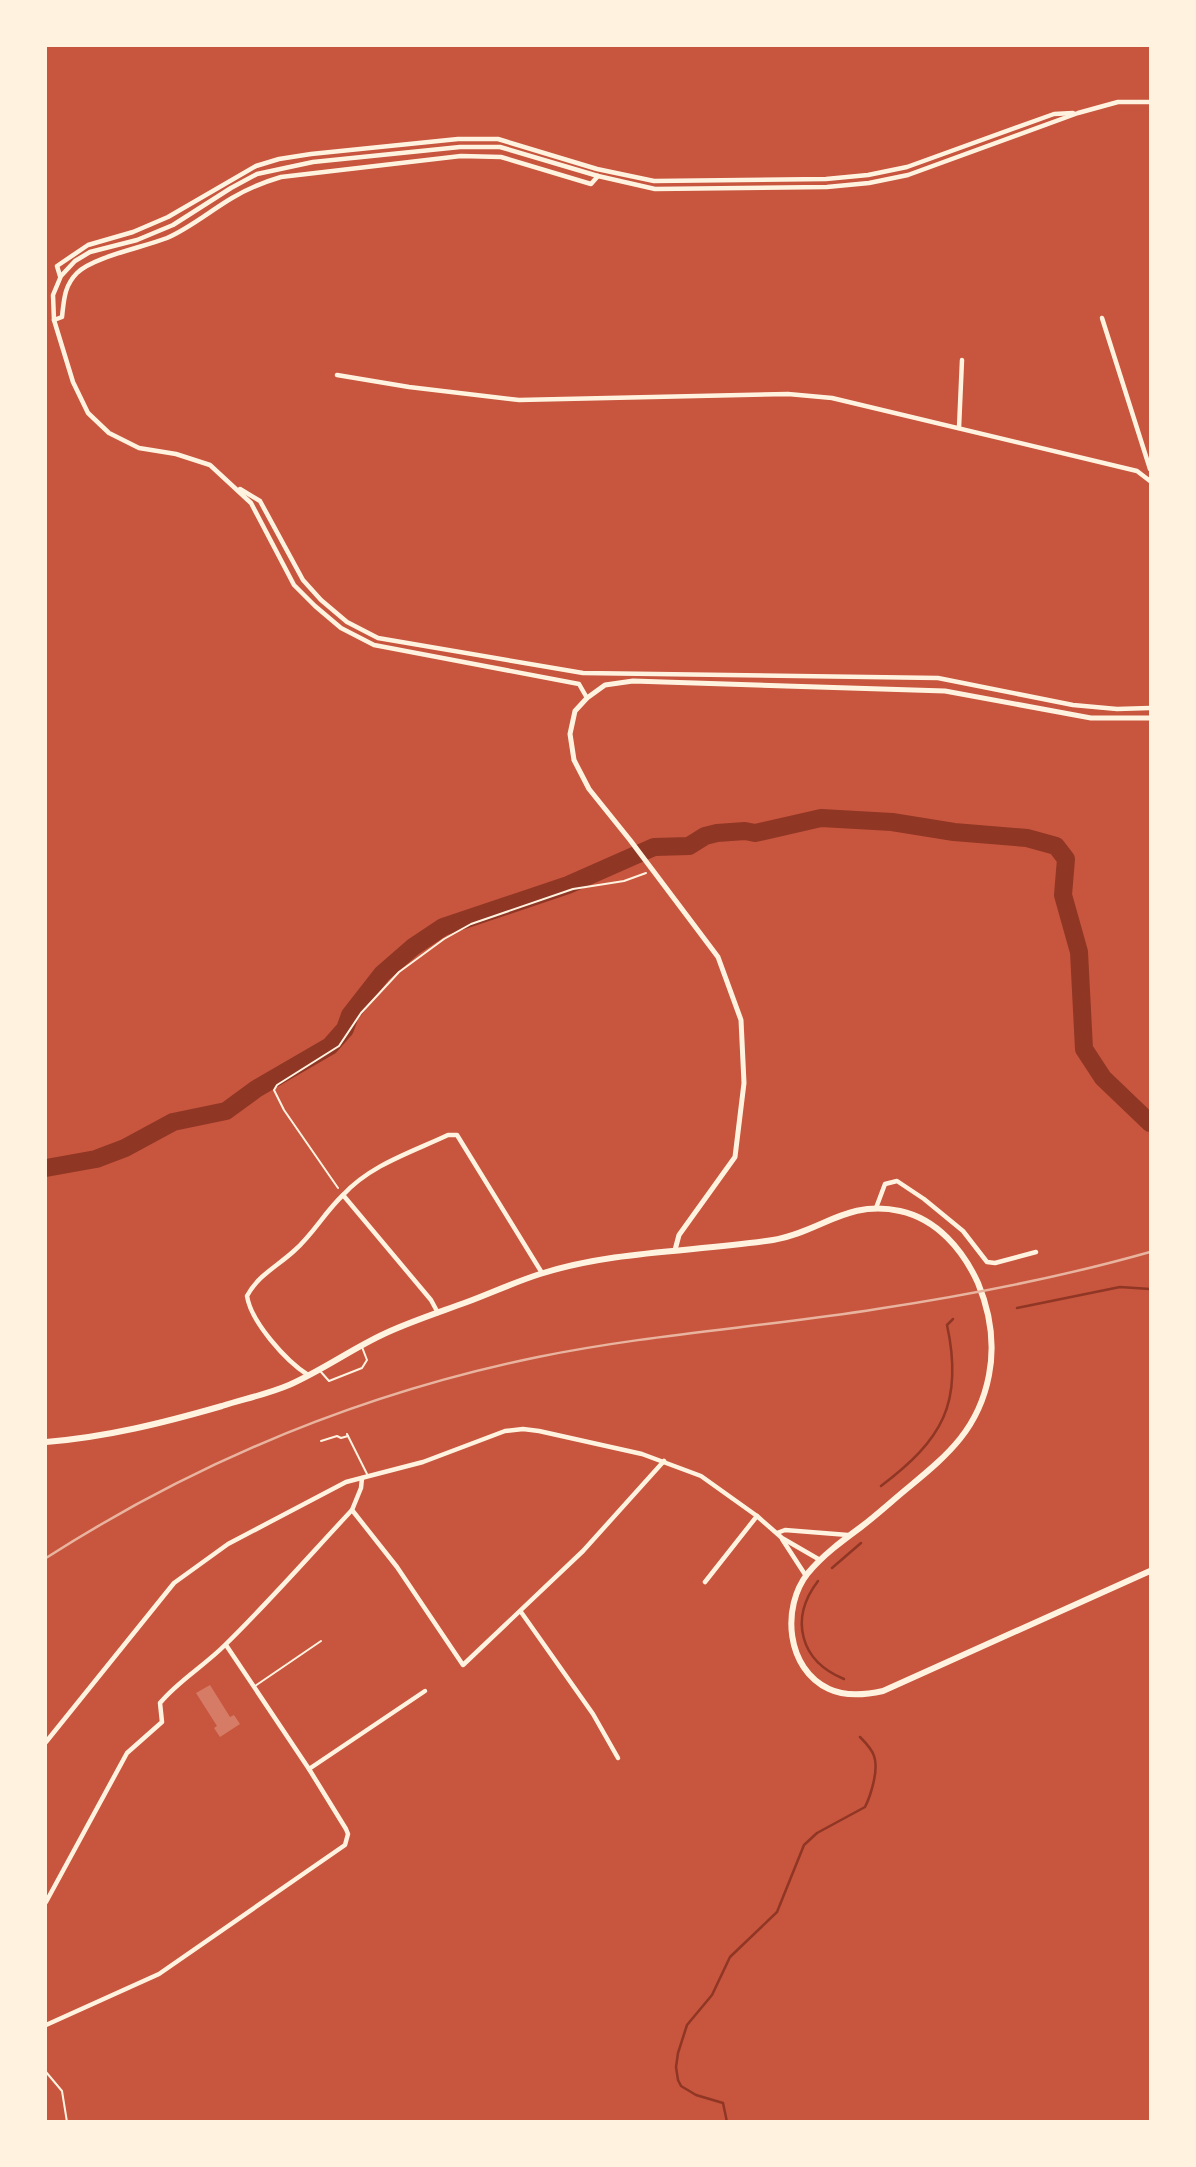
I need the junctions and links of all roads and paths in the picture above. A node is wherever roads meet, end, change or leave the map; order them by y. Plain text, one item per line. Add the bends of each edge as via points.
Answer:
1 (1150, 102) edge
2 (1077, 113) junction
3 (598, 176) junction
4 (61, 276) junction
5 (1102, 318) dead end
6 (54, 320) junction
7 (962, 360) dead end
8 (337, 375) dead end
9 (959, 428) junction
10 (1150, 469) edge
11 (1150, 481) edge
12 (231, 482) junction
13 (587, 698) junction
14 (1150, 708) edge
15 (1150, 718) edge
16 (653, 871) junction
17 (343, 1195) junction
18 (876, 1208) junction
19 (675, 1251) junction
20 (1036, 1252) dead end
21 (542, 1273) junction
22 (438, 1313) junction
23 (362, 1346) junction
24 (319, 1369) junction
25 (308, 1375) junction
26 (321, 1441) dead end
27 (46, 1442) edge
28 (664, 1461) junction
29 (362, 1478) junction
30 (369, 1478) junction
31 (352, 1510) junction
32 (757, 1516) junction
33 (776, 1533) junction
34 (850, 1535) junction
35 (782, 1538) junction
36 (821, 1560) junction
37 (1150, 1571) edge
38 (806, 1576) junction
39 (705, 1582) dead end
40 (521, 1612) junction
41 (321, 1641) dead end
42 (226, 1645) junction
43 (254, 1686) junction
44 (425, 1691) dead end
45 (46, 1742) edge
46 (618, 1758) dead end
47 (309, 1769) junction
48 (46, 1902) edge
49 (46, 2025) edge
50 (46, 2072) edge
51 (68, 2122) edge

1 - 2 street via 1118,102
2 - 3 street via 908,175 869,183 655,189
2 - 4 street via 1054,114 907,167 825,179 654,181 498,139 458,139 279,159 256,166 168,217 89,244 57,266
3 - 4 street via 499,147 460,147 280,167 231,188 173,225 90,252
3 - 6 street via 591,184 501,157 461,156 281,177 259,184 171,236 91,262 65,289 62,317
4 - 6 street via 53,295
5 - 10 street
6 - 12 street via 88,413 109,433 139,448 211,465
7 - 9 street
8 - 9 street via 519,400 788,394 832,398
9 - 11 street via 1137,471
12 - 13 street via 251,503 295,584 341,628 374,645 579,684
12 - 14 street via 260,501 303,580 321,600 347,622 378,638 583,673 938,678 1073,705
13 - 15 street via 605,685 633,681 945,691 1091,718
13 - 16 street via 575,712 570,734 575,760 589,789
16 - 17 path via 573,889 471,924 444,939 399,972 361,1013 339,1046 277,1085 274,1090 284,1110
16 - 19 street via 718,957 741,1020 744,1083 735,1157 679,1235
17 - 21 street via 387,1163 457,1135
17 - 22 street
17 - 25 street via 297,1249 254,1282 247,1296 252,1314 285,1356
18 - 19 main road via 845,1212 778,1239
18 - 20 street via 886,1184 897,1181 963,1231 988,1262
18 - 34 main road via 918,1216 951,1241 983,1295 992,1349 987,1386 961,1441
19 - 21 main road
21 - 22 main road
22 - 23 main road
23 - 24 main road
23 - 24 lane via 367,1360 362,1367 329,1381
24 - 25 main road
25 - 27 main road via 277,1389 107,1436
26 - 30 lane via 348,1435
28 - 30 street via 523,1429 505,1430
28 - 32 street via 701,1476
28 - 40 street
29 - 30 street
29 - 31 street
29 - 45 street via 228,1544 174,1583
31 - 40 street via 463,1665
31 - 42 street
32 - 33 street
32 - 39 street
33 - 34 street
33 - 35 street
34 - 36 main road
35 - 36 street
35 - 38 street
36 - 38 main road
37 - 38 main road via 883,1691 855,1695 828,1688 807,1672 797,1655 791,1606
40 - 46 street via 593,1714
41 - 43 lane
42 - 43 street
42 - 48 street via 160,1703 162,1722 127,1754
43 - 47 street
44 - 47 street
47 - 49 street via 346,1829 345,1845 159,1974
50 - 51 lane via 62,2091

